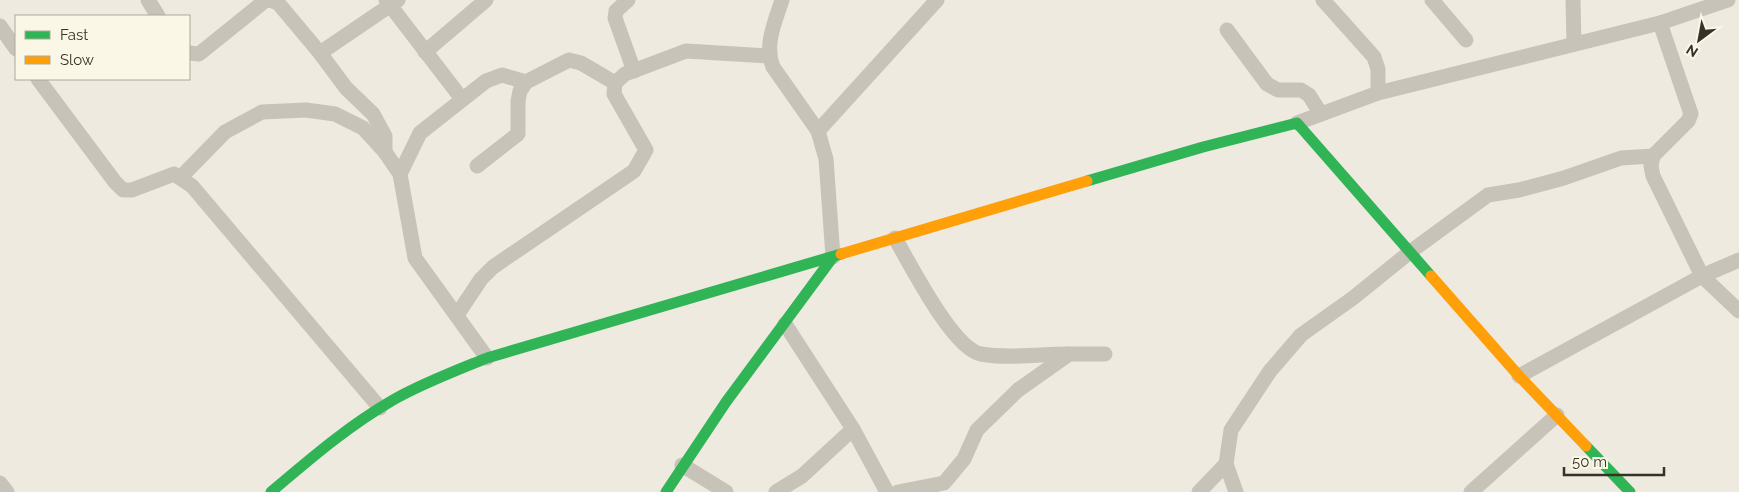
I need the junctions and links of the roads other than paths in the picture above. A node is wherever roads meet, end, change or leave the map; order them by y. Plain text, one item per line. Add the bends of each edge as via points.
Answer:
1 (148, 0) edge
2 (266, 0) edge
3 (270, 0) edge
4 (486, 0) edge
5 (628, 0) edge
6 (782, 0) edge
7 (937, 0) edge
8 (1323, 0) edge
9 (1432, 0) edge
10 (1573, 0) edge
11 (1726, 0) edge
12 (391, 2) edge
13 (157, 15) edge
14 (1660, 22) junction
15 (0, 26) edge
16 (1227, 30) dead end
17 (1466, 40) dead end
18 (1574, 44) junction
19 (15, 48) edge
20 (320, 52) junction
21 (425, 52) junction
22 (190, 53) edge
23 (769, 56) junction
24 (634, 71) junction
25 (39, 80) edge
26 (526, 82) junction
27 (615, 83) junction
28 (1378, 93) junction
29 (462, 99) junction
30 (1321, 114) junction
31 (1297, 123) junction
32 (818, 131) junction
33 (385, 152) junction
34 (1653, 156) junction
35 (477, 166) dead end
36 (400, 174) junction
37 (181, 178) junction
38 (895, 238) junction
39 (1410, 252) junction
40 (833, 257) junction
41 (1739, 260) edge
42 (1702, 276) junction
43 (1739, 311) edge
44 (457, 315) junction
45 (785, 324) junction
46 (1069, 354) junction
47 (1105, 354) dead end
48 (488, 358) junction
49 (1519, 376) junction
50 (380, 408) junction
51 (1556, 415) junction
52 (853, 429) junction
53 (682, 464) junction
54 (1226, 464) junction
55 (0, 483) edge
56 (7, 492) edge
57 (271, 492) edge
58 (666, 492) edge
59 (726, 492) edge
60 (776, 492) edge
61 (887, 492) edge
62 (898, 492) edge
63 (1199, 492) edge
64 (1236, 492) edge
65 (1471, 492) edge
66 (1630, 492) edge

1 - 13 street
2 - 22 street via 199,54
3 - 20 street via 278,3
4 - 21 street
5 - 24 street via 616,11 615,18
6 - 23 street via 770,40
7 - 32 street
8 - 28 street via 1374,57 1378,69
9 - 17 street
10 - 18 street
11 - 14 street
12 - 20 street
12 - 21 street
14 - 18 street
14 - 34 street via 1691,114
15 - 19 street
16 - 30 street via 1267,84 1278,90 1301,90 1309,95
18 - 28 street
20 - 33 street via 346,88 380,124 385,136
21 - 29 street
23 - 24 street via 686,51
23 - 32 street
24 - 27 street
25 - 37 street via 123,190 132,190 174,174
26 - 27 street via 569,60 581,63
26 - 29 street via 502,75 486,81
26 - 35 street via 518,101 518,134
27 - 44 street via 614,94 646,150 640,163 634,171 493,267
28 - 30 street
29 - 36 street via 420,133
30 - 31 street
31 - 38 street via 1203,147
31 - 39 street
32 - 40 street via 826,158
33 - 36 street
33 - 37 street via 363,128 335,114 306,110 262,112 225,132
34 - 39 street via 1621,158 1546,182 1488,195
34 - 42 street via 1653,176
36 - 44 street via 415,258
37 - 50 street
38 - 40 street
38 - 46 street via 926,293 962,344 979,354
39 - 49 street
39 - 54 street via 1301,335 1270,371 1231,430
40 - 45 street
40 - 48 street
41 - 42 street
42 - 43 street
42 - 49 street
44 - 48 street
45 - 52 street
45 - 53 street via 715,413
46 - 47 street
46 - 62 street via 1018,390 977,430 964,459 944,483
48 - 50 street
49 - 51 street
50 - 57 street via 316,454
51 - 65 street
51 - 66 street
52 - 60 street via 802,476
52 - 61 street
53 - 58 street
53 - 59 street
54 - 63 street
54 - 64 street
55 - 56 street

